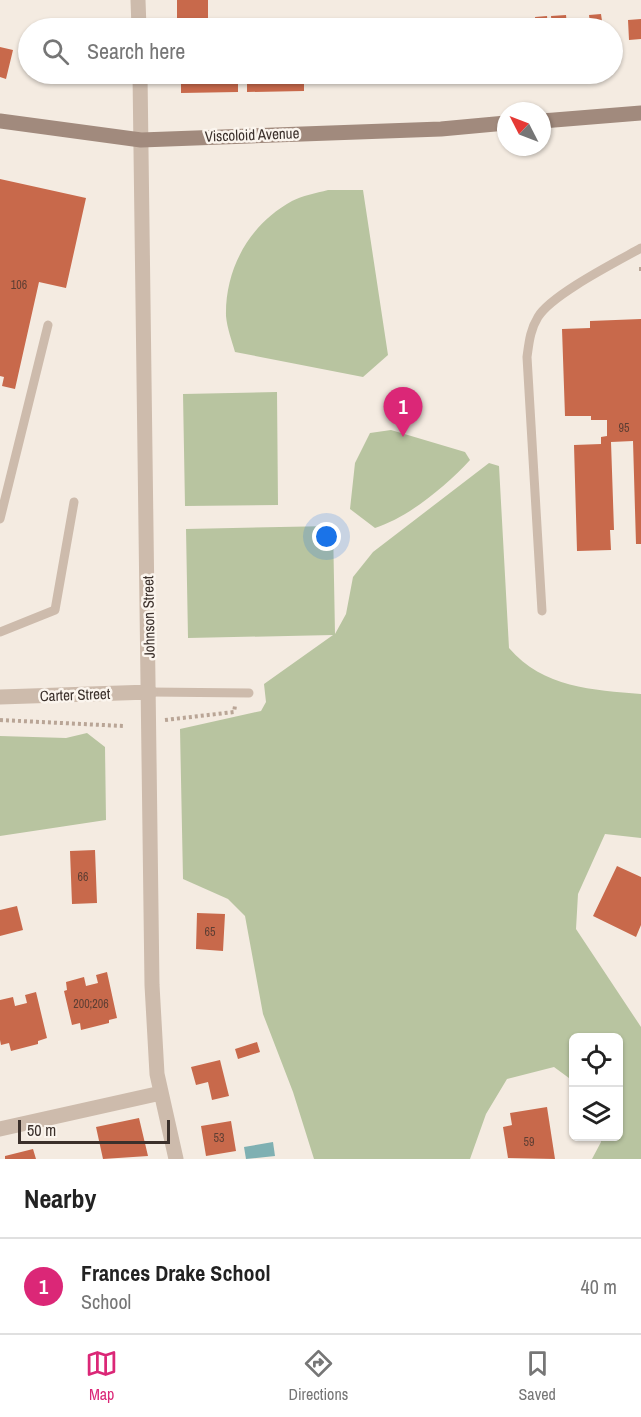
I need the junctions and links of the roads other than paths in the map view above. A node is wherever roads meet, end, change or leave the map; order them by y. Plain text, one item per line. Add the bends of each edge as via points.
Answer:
1 (138, 0) edge
2 (139, 18) edge
3 (140, 84) edge
4 (641, 113) edge
5 (551, 120) edge
6 (0, 121) edge
7 (497, 124) edge
8 (141, 140) junction
9 (641, 248) edge
10 (48, 325) dead end
11 (74, 502) dead end
12 (0, 519) edge
13 (543, 611) dead end
14 (0, 632) edge
15 (150, 692) junction
16 (249, 693) dead end
17 (0, 697) edge
18 (161, 1093) junction
19 (0, 1129) edge
20 (175, 1159) edge

1 - 2 street
3 - 8 street, Johnson Street
4 - 5 main road
6 - 8 main road, Viscoloid Avenue
7 - 8 main road, Viscoloid Avenue
8 - 15 street, Johnson Street
9 - 13 lane via 550,302 538,316 530,337 527,357
10 - 12 lane
11 - 14 lane via 55,610
15 - 16 lane
15 - 17 street, Carter Street
15 - 18 street, Johnson Street via 153,985
18 - 19 street
18 - 20 street, Johnson Street

